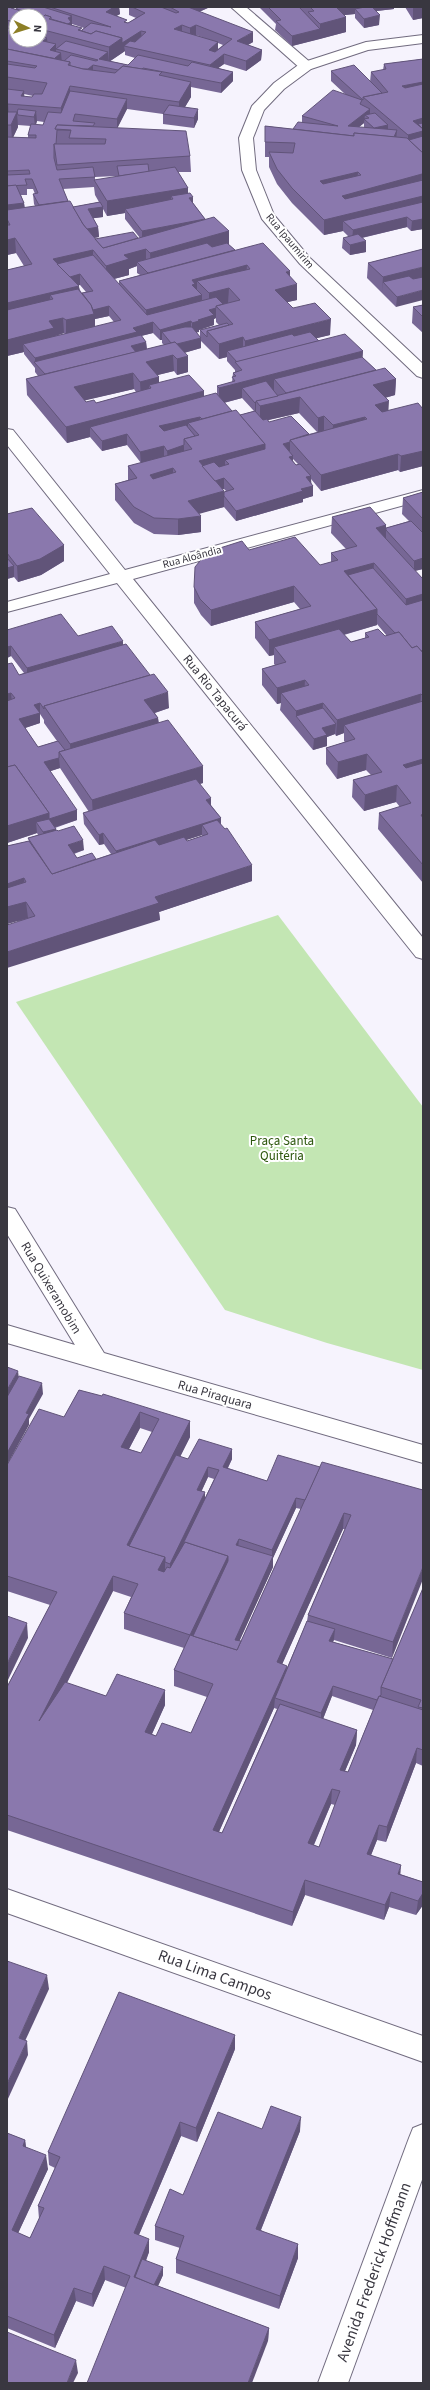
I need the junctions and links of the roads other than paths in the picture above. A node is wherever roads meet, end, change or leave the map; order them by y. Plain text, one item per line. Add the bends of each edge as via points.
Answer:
1 (238, 7) edge
2 (423, 39) edge
3 (306, 66) junction
4 (423, 373) edge
5 (7, 434) edge
6 (423, 495) edge
7 (121, 575) junction
8 (7, 607) edge
9 (423, 952) edge
10 (7, 1215) edge
11 (7, 1334) edge
12 (96, 1360) junction
13 (423, 1454) edge
14 (7, 1901) edge
15 (423, 2049) edge
16 (423, 2138) edge
17 (332, 2383) edge

1 - 3 street
2 - 3 street, Rua Ipaumirim via 366,46
3 - 4 street, Rua Ipaumirim via 279,86 257,109 246,138 249,170 267,216 304,261
5 - 7 street, Rua Rio Tapacurá
6 - 7 street, Rua Aloândia
7 - 8 street, Rua Aloândia
7 - 9 street, Rua Rio Tapacurá
10 - 12 street, Rua Quixeramobim
11 - 12 street, Rua Piraquara
12 - 13 street, Rua Piraquara
14 - 15 street, Rua Lima Campos
16 - 17 street, Avenida Frederick Hoffmann

